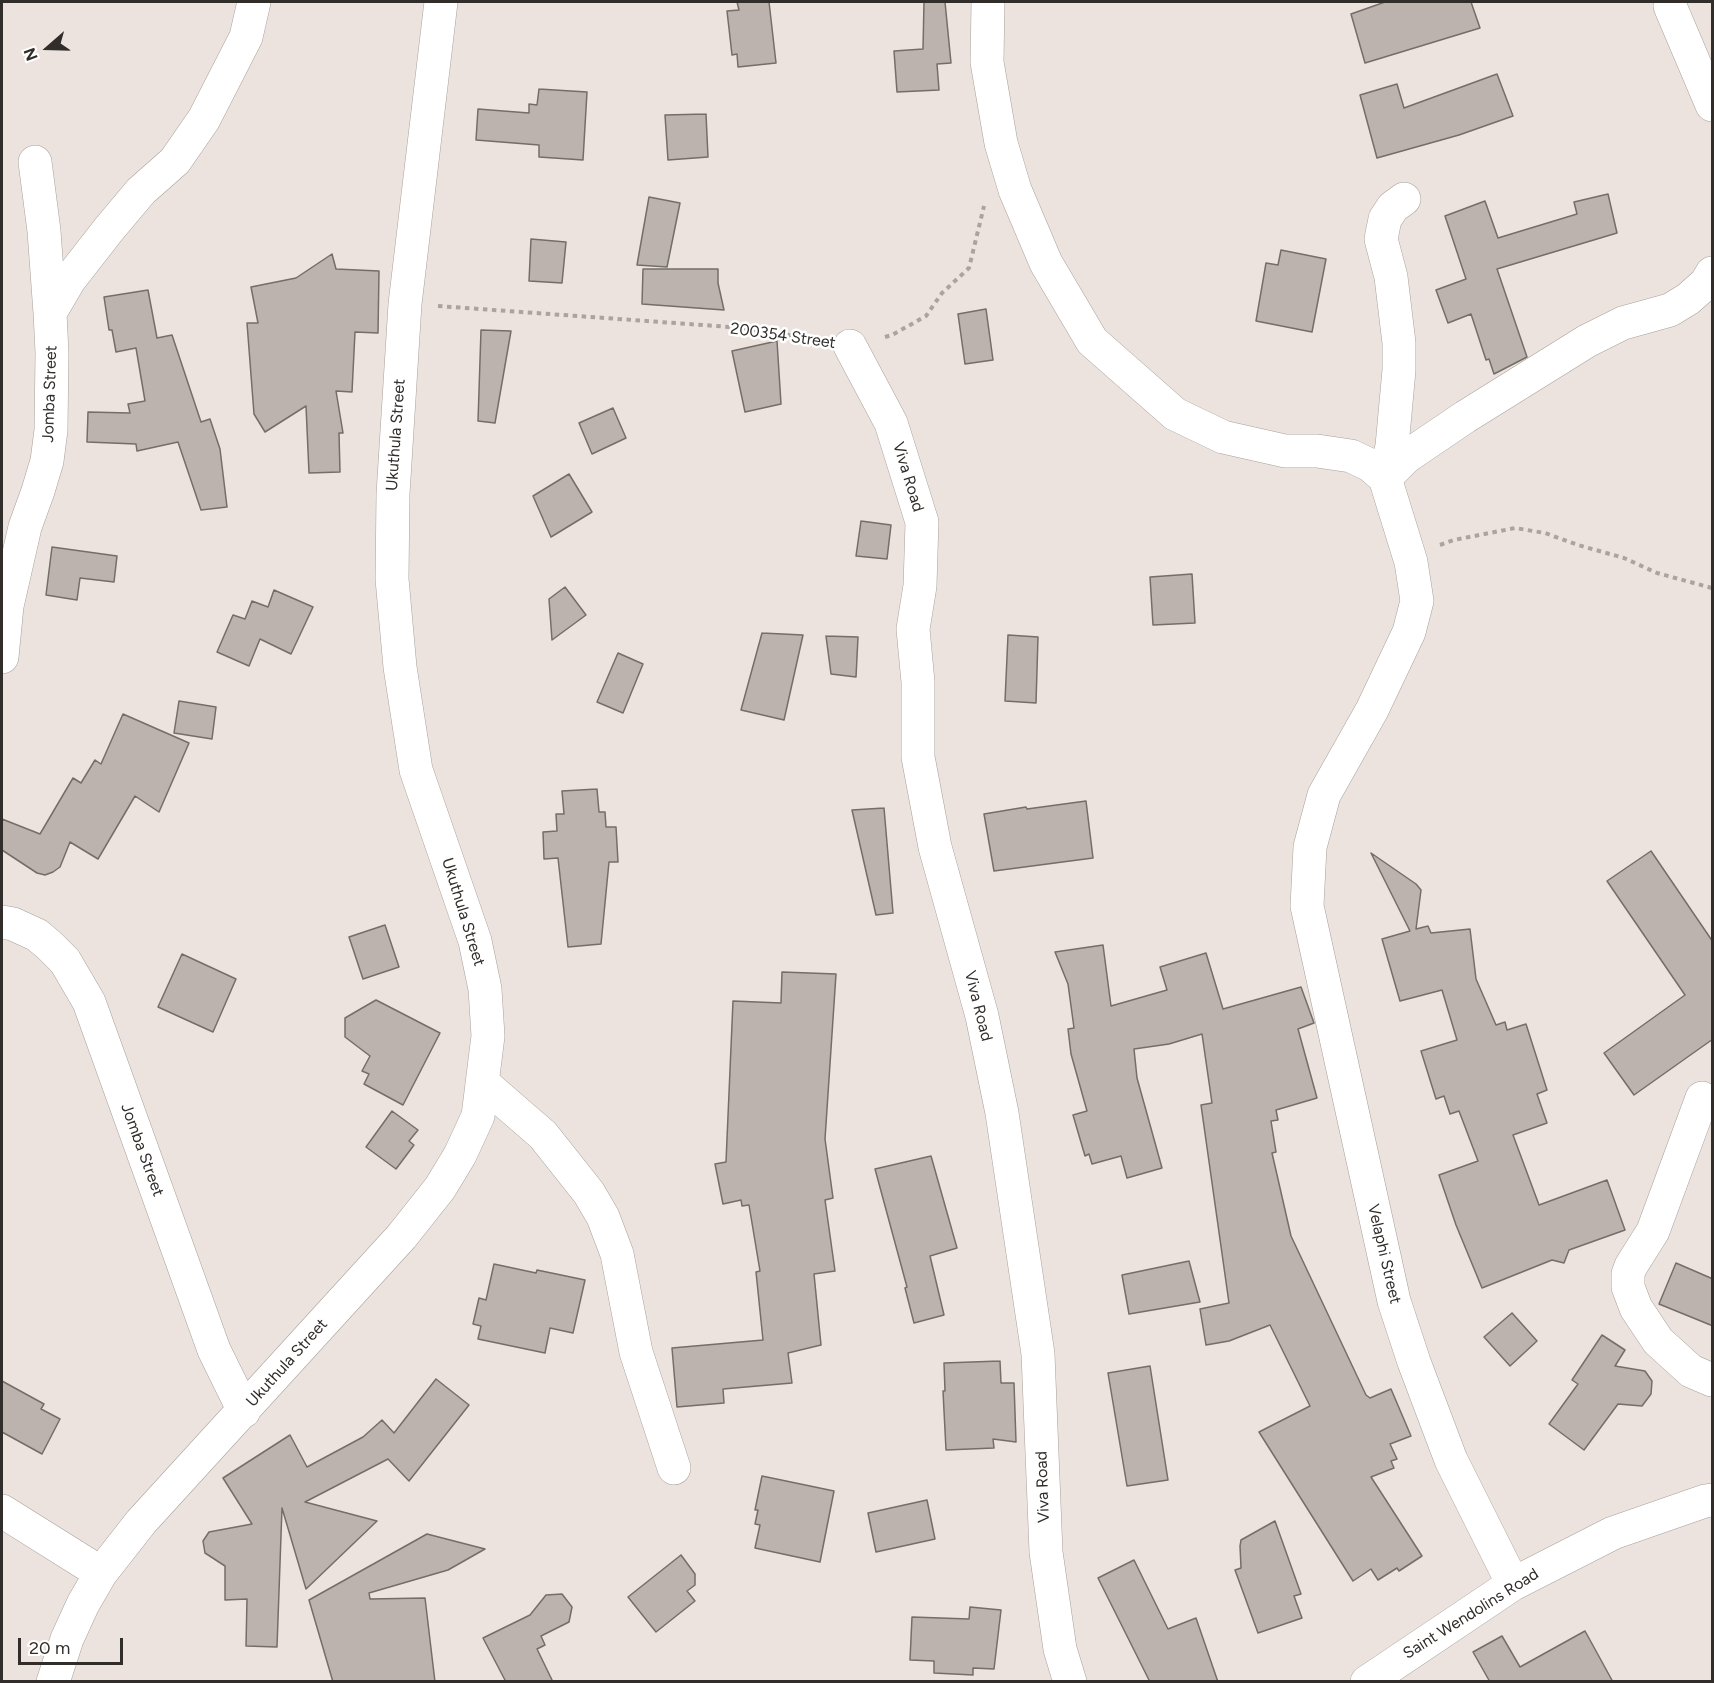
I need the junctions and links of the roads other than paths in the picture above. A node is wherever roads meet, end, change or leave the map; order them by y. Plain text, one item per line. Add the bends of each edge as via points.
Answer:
1 (254, 2) edge
2 (441, 2) edge
3 (988, 2) edge
4 (1670, 6) dead end
5 (1713, 105) edge
6 (35, 162) dead end
7 (1404, 199) dead end
8 (1713, 273) edge
9 (50, 313) junction
10 (850, 346) road end
11 (1385, 478) junction
12 (2, 657) edge
13 (2, 922) edge
14 (483, 1083) junction
15 (1702, 1098) dead end
16 (1713, 1380) edge
17 (244, 1411) junction
18 (674, 1468) dead end
19 (1713, 1500) edge
20 (2, 1511) edge
21 (101, 1573) junction
22 (1513, 1584) junction
23 (53, 1682) edge
24 (1070, 1682) edge
25 (1367, 1682) edge

1 - 9 street via 246,37 204,119 175,160 141,191 109,229 70,279
2 - 14 street, Ukuthula Street via 405,304 393,494 392,579 400,667 416,770 475,941 485,989 488,1036
3 - 11 street via 987,62 1001,143 1015,190 1046,263 1092,342 1175,414 1223,437 1285,451 1351,456
4 - 5 street
6 - 9 street, Jomba Street
7 - 11 street via 1385,219 1381,240 1391,277 1399,343 1392,446
8 - 11 street via 1688,299 1670,310 1623,323 1587,341 1465,417 1406,458
9 - 12 street, Jomba Street via 52,393 47,461 14,573
10 - 24 street, Viva Road via 891,423 922,522 920,586 913,629 918,757 935,847 982,1016 1002,1113 1038,1354 1046,1552 1060,1649
11 - 22 street, Velaphi Street via 1411,562 1417,601 1409,632 1372,710 1324,795 1310,847 1307,906 1394,1301 1451,1460
13 - 17 street, Jomba Street via 37,935 49,945 65,961 89,1002 214,1350
14 - 17 street, Ukuthula Street via 478,1116 440,1188 402,1236
14 - 18 street via 543,1135 603,1217 617,1254 636,1352
15 - 16 street via 1653,1231 1631,1266 1628,1287 1636,1308 1658,1341 1691,1371
17 - 21 street, Ukuthula Street via 141,1522
19 - 22 street, Saint Wendolins Road via 1613,1533
20 - 21 street
21 - 23 street, Ukuthula Street via 67,1640
22 - 25 street, Saint Wendolins Road

